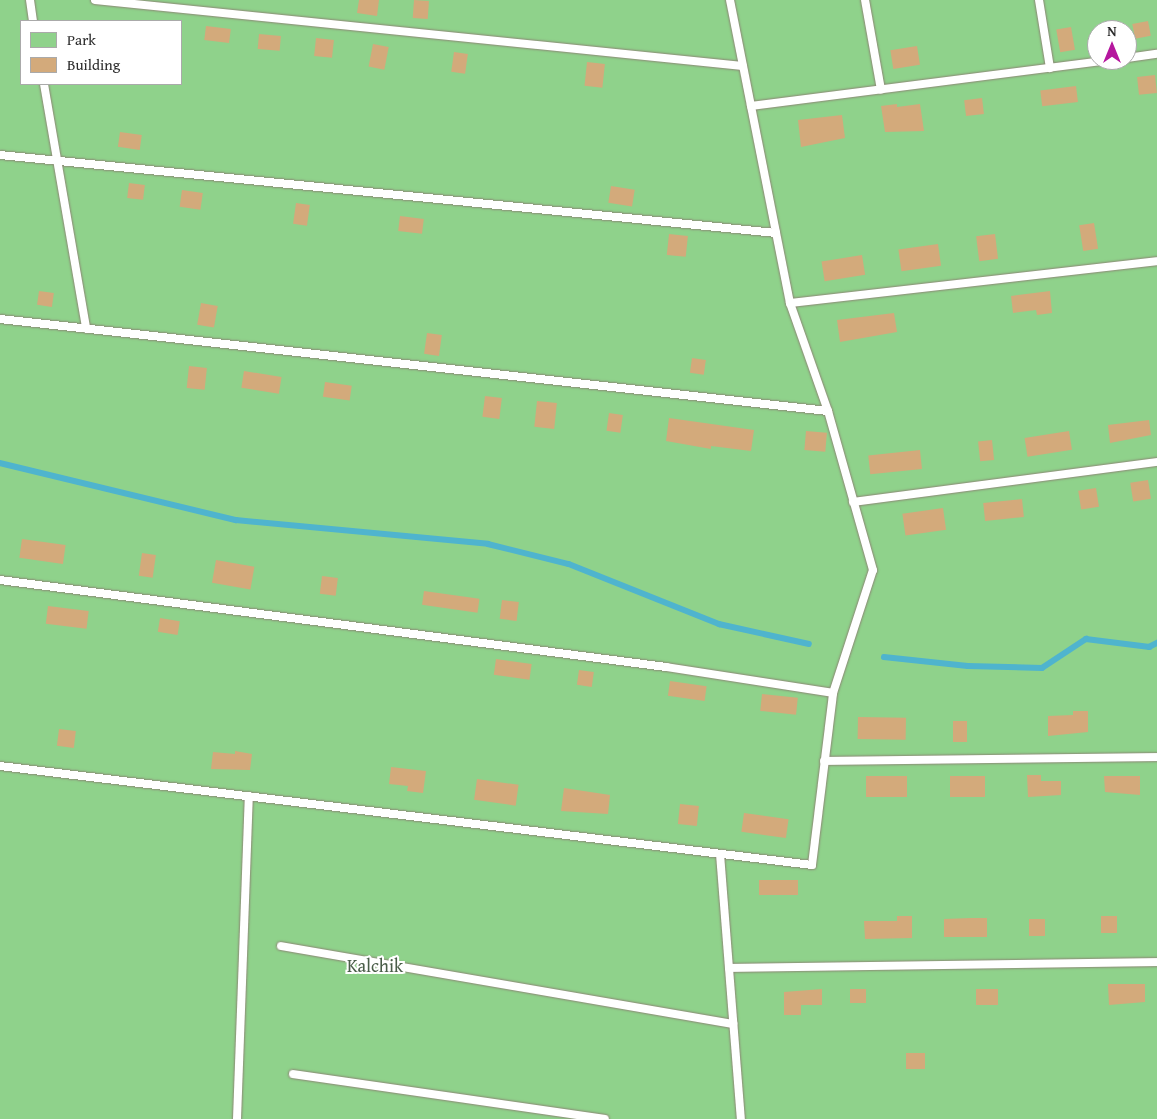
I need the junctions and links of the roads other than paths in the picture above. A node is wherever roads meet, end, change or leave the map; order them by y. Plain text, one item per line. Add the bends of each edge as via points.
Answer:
1 (30, 0) edge
2 (95, 0) edge
3 (730, 0) edge
4 (865, 0) edge
5 (1039, 0) edge
6 (33, 20) edge
7 (1157, 54) edge
8 (1137, 57) edge
9 (1087, 63) edge
10 (743, 66) junction
11 (1050, 68) junction
12 (44, 85) edge
13 (881, 90) junction
14 (751, 106) junction
15 (0, 155) edge
16 (58, 162) junction
17 (776, 233) junction
18 (1157, 260) edge
19 (790, 303) junction
20 (0, 319) edge
21 (86, 328) junction
22 (828, 411) junction
23 (1157, 462) edge
24 (853, 502) junction
25 (0, 580) edge
26 (833, 693) junction
27 (1157, 757) edge
28 (824, 761) junction
29 (0, 766) edge
30 (249, 796) junction
31 (720, 854) junction
32 (281, 946) dead end
33 (1157, 962) edge
34 (729, 968) junction
35 (733, 1024) junction
36 (293, 1074) dead end
37 (237, 1119) edge
38 (605, 1119) edge
39 (741, 1119) edge

1 - 6 lane
2 - 10 lane
3 - 10 lane
4 - 13 lane
5 - 11 lane
7 - 8 lane
9 - 11 lane
10 - 14 lane
11 - 13 lane
12 - 16 lane
13 - 14 lane
14 - 17 lane
15 - 16 lane
16 - 17 lane
16 - 21 lane
17 - 19 lane
18 - 19 lane
19 - 22 lane
20 - 21 lane
21 - 22 lane
22 - 24 lane
23 - 24 lane
24 - 26 lane via 873,570
25 - 26 lane via 656,666
26 - 28 lane
27 - 28 lane
28 - 31 lane via 812,865
29 - 30 lane
30 - 31 lane
30 - 37 lane
31 - 34 lane
32 - 35 lane
33 - 34 lane
34 - 35 lane
35 - 39 lane
36 - 38 lane

